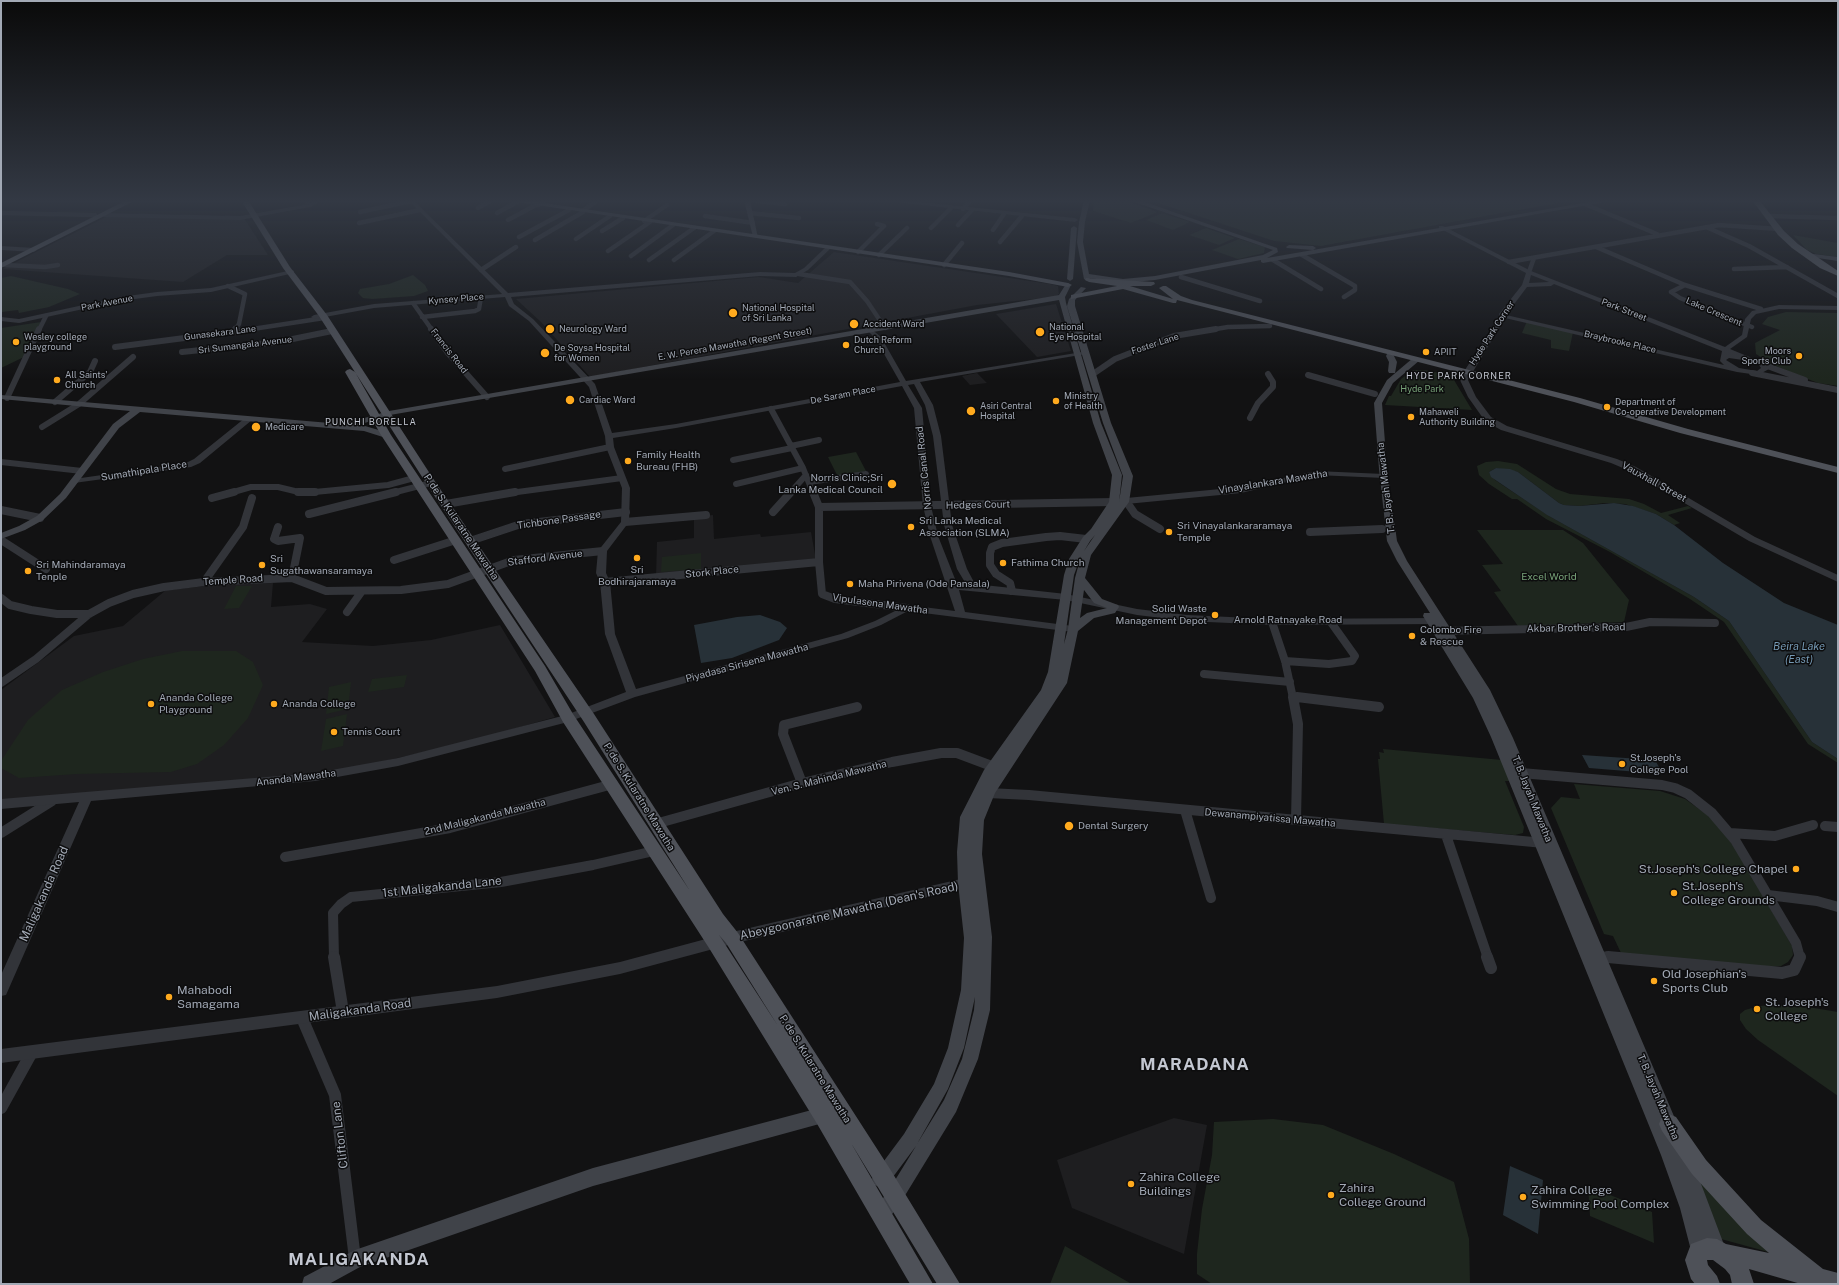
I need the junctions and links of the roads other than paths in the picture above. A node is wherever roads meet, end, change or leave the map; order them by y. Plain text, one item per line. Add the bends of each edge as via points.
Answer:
1 (279, 260) edge
2 (471, 260) edge
3 (496, 260) edge
4 (815, 260) edge
5 (911, 260) edge
6 (948, 260) edge
7 (1071, 260) edge
8 (1083, 260) edge
9 (1254, 260) edge
10 (1267, 260) edge
11 (1273, 260) joint
12 (1311, 260) edge
13 (1505, 260) edge
14 (1522, 260) edge
15 (1533, 260) edge
16 (1628, 260) edge
17 (1774, 260) edge
18 (1816, 260) edge
19 (1263, 261) junction
20 (1509, 262) junction
21 (2, 264) edge
22 (58, 265) dead end
23 (944, 265) junction
24 (1788, 267) junction
25 (1734, 269) dead end
26 (481, 270) junction
27 (1529, 272) junction
28 (288, 273) junction
29 (799, 274) junction
30 (1838, 274) edge
31 (1181, 277) junction
32 (1069, 282) junction
33 (1087, 282) junction
34 (1525, 285) junction
35 (1563, 285) junction
36 (1686, 285) junction
37 (228, 286) junction
38 (1123, 287) junction
39 (1157, 287) junction
40 (1321, 289) dead end
41 (507, 295) junction
42 (1838, 296) edge
43 (481, 297) junction
44 (1062, 297) junction
45 (1074, 297) junction
46 (1344, 297) dead end
47 (1260, 301) dead end
48 (413, 303) junction
49 (1838, 309) edge
50 (1759, 312) junction
51 (46, 316) junction
52 (1503, 316) junction
53 (422, 317) junction
54 (319, 318) junction
55 (1, 319) edge
56 (1270, 326) junction
57 (1749, 327) junction
58 (885, 328) junction
59 (870, 330) junction
60 (234, 331) junction
61 (328, 332) junction
62 (115, 347) dead end
63 (182, 352) dead end
64 (1082, 352) junction
65 (1745, 352) junction
66 (1725, 353) junction
67 (1390, 356) junction
68 (133, 357) dead end
69 (1411, 360) junction
70 (95, 361) dead end
71 (1762, 364) junction
72 (1738, 370) junction
73 (1392, 371) junction
74 (1752, 372) junction
75 (1092, 374) junction
76 (1268, 374) dead end
77 (1465, 374) junction
78 (1308, 375) dead end
79 (584, 379) junction
80 (916, 381) junction
81 (904, 383) junction
82 (1837, 392) edge
83 (1375, 394) junction
84 (487, 397) junction
85 (4, 398) edge
86 (56, 402) junction
87 (79, 404) junction
88 (138, 409) junction
89 (771, 409) junction
90 (1250, 418) dead end
91 (248, 420) junction
92 (384, 422) junction
93 (329, 426) junction
94 (42, 427) dead end
95 (609, 436) junction
96 (818, 440) dead end
97 (791, 446) junction
98 (610, 447) junction
99 (732, 460) dead end
100 (1, 462) edge
101 (803, 468) junction
102 (505, 469) dead end
103 (1838, 470) edge
104 (82, 471) junction
105 (866, 474) dead end
106 (1380, 476) junction
107 (622, 478) junction
108 (807, 479) junction
109 (74, 481) junction
110 (422, 482) junction
111 (736, 484) dead end
112 (212, 498) dead end
113 (252, 498) dead end
114 (1114, 502) junction
115 (1125, 502) junction
116 (446, 504) junction
117 (927, 506) junction
118 (945, 506) junction
119 (819, 507) junction
120 (1, 510) edge
121 (626, 512) junction
122 (773, 512) dead end
123 (309, 514) dead end
124 (706, 515) dead end
125 (40, 518) junction
126 (626, 522) junction
127 (278, 527) dead end
128 (1160, 529) dead end
129 (1382, 529) junction
130 (1310, 532) dead end
131 (1, 536) edge
132 (1086, 539) junction
133 (1, 540) edge
134 (463, 540) junction
135 (602, 551) junction
136 (394, 560) dead end
137 (819, 562) junction
138 (46, 569) dead end
139 (483, 571) junction
140 (292, 578) junction
141 (1080, 578) junction
142 (1838, 579) edge
143 (204, 582) junction
144 (605, 582) junction
145 (972, 586) junction
146 (953, 587) junction
147 (362, 591) junction
148 (1012, 591) junction
149 (1, 598) edge
150 (1071, 602) junction
151 (907, 608) junction
152 (1112, 609) junction
153 (346, 612) dead end
154 (89, 614) junction
155 (961, 614) junction
156 (1330, 621) junction
157 (1272, 622) junction
158 (1715, 623) dead end
159 (1439, 626) junction
160 (1068, 628) junction
161 (1285, 661) junction
162 (1204, 674) dead end
163 (1290, 682) junction
164 (1, 683) edge
165 (632, 694) junction
166 (1293, 697) junction
167 (857, 707) dead end
168 (1379, 707) dead end
169 (584, 711) junction
170 (568, 718) junction
171 (997, 768) junction
172 (1522, 773) junction
173 (613, 784) junction
174 (802, 784) junction
175 (988, 793) junction
176 (87, 797) junction
177 (52, 801) junction
178 (1, 804) edge
179 (1185, 810) junction
180 (1296, 820) junction
181 (656, 824) junction
182 (1813, 825) dead end
183 (1825, 826) dead end
184 (1838, 827) edge
185 (1, 833) edge
186 (1730, 833) junction
187 (1446, 835) junction
188 (1546, 843) junction
189 (654, 851) junction
190 (285, 857) dead end
191 (965, 883) junction
192 (1768, 895) junction
193 (1211, 898) dead end
194 (1838, 907) edge
195 (732, 938) junction
196 (714, 943) junction
197 (1598, 956) junction
198 (1491, 968) dead end
199 (1, 990) edge
200 (343, 1012) junction
201 (302, 1018) junction
202 (32, 1052) junction
203 (1, 1056) edge
204 (1, 1108) edge
205 (823, 1116) junction
206 (1669, 1124) junction
207 (883, 1176) junction
208 (869, 1194) junction
209 (895, 1196) junction
210 (881, 1215) junction
211 (355, 1259) junction
212 (1707, 1266) edge
213 (1816, 1277) junction
214 (310, 1284) edge
215 (922, 1284) edge
216 (949, 1284) edge
217 (1743, 1284) edge
218 (1837, 1284) edge

1 - 28 main road, P. de S. Kularatne Mawatha
2 - 26 street
3 - 26 street
4 - 29 street
5 - 23 main road
6 - 23 street
7 - 32 main road
8 - 33 main road
9 - 39 main road
10 - 19 main road
11 - 19 main road
11 - 40 street
12 - 46 street via 1355,286 1355,290
13 - 20 street, Park Street
14 - 20 street
15 - 27 street
16 - 36 street
17 - 24 street
18 - 30 highway
19 - 31 main road
20 - 27 street, Park Street
21 - 22 street via 45,267
23 - 32 main road
24 - 25 street
24 - 42 street
26 - 41 street
27 - 34 street, Hyde Park Corner
27 - 35 street, Park Street
28 - 37 street, Park Avenue
28 - 54 main road, P. de S. Kularatne Mawatha via 293,284
29 - 41 street, Kynsey Place via 760,274
29 - 58 street via 850,282 867,301
31 - 39 main road
31 - 47 street
32 - 33 main road via 1076,278
32 - 44 main road
33 - 38 main road
33 - 39 main road
33 - 39 main road via 1097,278
33 - 45 main road
34 - 35 street
34 - 52 street, Hyde Park Corner
35 - 66 street, Park Street
36 - 50 street
36 - 57 street, Lake Crescent via 1671,292
37 - 51 street, Park Avenue via 120,299
37 - 60 street via 245,294 239,324
38 - 39 main road
38 - 45 main road
39 - 56 main road via 1174,301
39 - 69 main road via 1189,302
41 - 43 street, Kynsey Place
41 - 79 street via 511,305 530,320
43 - 48 street, Kynsey Place
43 - 53 street via 479,310
44 - 58 main road, E. W. Perera Mawatha (Regent Street)
44 - 64 main road
45 - 64 main road via 1071,306
48 - 53 street, Francis Road
48 - 54 street, Kynsey Place via 374,306
49 - 50 street
50 - 57 street via 1748,319
51 - 55 street, Park Avenue via 19,321
51 - 85 street
52 - 72 street, Braybrooke Place
52 - 77 street, Hyde Park Corner
53 - 84 street, Francis Road via 448,353
54 - 60 street, Gunasekara Lane
54 - 61 main road, P. de S. Kularatne Mawatha
56 - 67 main road
56 - 75 street, Foster Lane via 1228,327 1174,336 1115,359
57 - 65 street via 1749,340
57 - 66 street via 1743,338
58 - 59 main road, E. W. Perera Mawatha (Regent Street)
59 - 79 main road, E. W. Perera Mawatha (Regent Street)
59 - 81 street, Norris Canal Road via 878,337
60 - 62 street, Gunasekara Lane
61 - 63 street, Sri Sumangala Avenue via 278,342
61 - 92 main road, P. de S. Kularatne Mawatha
64 - 75 main road
64 - 80 street, De Saram Place
64 - 114 main road via 1098,423 1117,475
65 - 66 street via 1733,356
65 - 71 street
66 - 72 street via 1726,364
67 - 69 main road
67 - 73 main road via 1393,362
68 - 87 street
69 - 73 main road, T. B. Jayah Mawatha
69 - 77 main road
69 - 106 main road, T. B. Jayah Mawatha via 1390,382 1378,403
70 - 86 street via 90,372
71 - 74 street via 1765,367 1762,372
71 - 82 street
72 - 74 street, Braybrooke Place
73 - 83 main road, T. B. Jayah Mawatha
74 - 82 street
75 - 115 main road via 1128,476
76 - 90 street via 1273,387
77 - 103 main road
77 - 142 street, Vauxhall Street via 1464,380 1472,397 1488,419 1500,426 1633,469 1752,539
78 - 83 street
79 - 84 main road, E. W. Perera Mawatha (Regent Street)
79 - 95 street via 594,390
80 - 81 street, De Saram Place
80 - 118 street, Norris Canal Road via 929,405 937,436
81 - 89 street, De Saram Place
81 - 117 street, Norris Canal Road via 918,408
83 - 106 main road, T. B. Jayah Mawatha via 1371,408
84 - 92 main road, E. W. Perera Mawatha (Regent Street) via 411,411
85 - 86 main road
86 - 87 main road
87 - 88 main road
87 - 94 street
88 - 91 main road
88 - 104 main road via 116,426
89 - 95 street, De Saram Place
89 - 97 street, Vipulasena Mawatha
91 - 93 main road
91 - 109 street, Sumathipala Place via 197,461 188,465
92 - 93 main road, E. W. Perera Mawatha (Regent Street)
92 - 93 main road via 365,429
92 - 110 main road, P. de S. Kularatne Mawatha
95 - 98 street
96 - 97 street
97 - 99 street
97 - 101 street, Vipulasena Mawatha
98 - 102 street
98 - 107 street
100 - 104 street
101 - 108 street, Vipulasena Mawatha
101 - 111 street
104 - 109 main road
105 - 108 street
106 - 115 street, Vinayalankara Mawatha via 1316,473 1241,490
106 - 129 main road, T. B. Jayah Mawatha
106 - 159 main road, T. B. Jayah Mawatha via 1393,546
107 - 116 street via 526,490
107 - 121 street via 626,488
108 - 119 street, Vipulasena Mawatha
108 - 122 street
109 - 125 main road via 63,496
110 - 112 street via 303,493 278,487 251,487
110 - 116 main road, P. de S. Kularatne Mawatha
110 - 123 street
110 - 134 main road, P. de S. Kularatne Mawatha
113 - 143 street via 243,527
114 - 115 street, Vinayalankara Mawatha
114 - 118 street, Hedges Court
114 - 132 main road
115 - 128 street via 1135,514
115 - 141 main road via 1086,555
116 - 134 main road, P. de S. Kularatne Mawatha
117 - 118 street, Hedges Court
117 - 119 street, Hedges Court
117 - 146 street, Norris Canal Road via 934,536
118 - 145 street, Norris Canal Road via 948,525 962,569
119 - 137 street, Vipulasena Mawatha
120 - 125 street
121 - 126 street
121 - 134 street, Tichbone Passage via 521,524
124 - 126 street
125 - 131 main road
126 - 135 street
127 - 140 street via 274,539 278,541 300,538
129 - 130 street
129 - 159 main road, T. B. Jayah Mawatha via 1390,553
132 - 148 street via 1046,537 1002,543 992,547 990,565 996,574 1010,583
132 - 150 main road via 1074,559 1069,575
133 - 138 street
134 - 136 street, Tichbone Passage
134 - 139 main road, P. de S. Kularatne Mawatha
135 - 139 street, Stafford Avenue via 514,560
135 - 144 street via 601,573
137 - 144 street, Stork Place
137 - 151 street, Vipulasena Mawatha via 822,594 835,599
139 - 147 street, Temple Road via 448,584 401,590
139 - 169 main road, P. de S. Kularatne Mawatha
139 - 170 main road, P. de S. Kularatne Mawatha
140 - 143 street, Temple Road
140 - 147 street, Temple Road via 326,591
141 - 150 main road
141 - 152 main road via 1098,601
143 - 154 street, Temple Road via 133,594 109,602
144 - 165 street via 610,634
145 - 146 street, Arnold Ratnayake Road
145 - 148 street, Arnold Ratnayake Road
146 - 155 street, Norris Canal Road
147 - 153 street
148 - 150 street, Arnold Ratnayake Road
149 - 154 street via 10,605 31,610 57,614
150 - 152 street, Arnold Ratnayake Road
150 - 160 main road
151 - 155 street, Vipulasena Mawatha
151 - 165 street, Piyadasa Sirisena Mawatha via 878,624 844,636
152 - 157 street, Arnold Ratnayake Road via 1187,618
152 - 160 main road via 1091,615
154 - 164 street, Temple Road via 36,659
155 - 160 street, Vipulasena Mawatha
156 - 157 street, Arnold Ratnayake Road
156 - 159 street, Arnold Ratnayake Road
156 - 161 street via 1355,656 1352,661 1329,664
157 - 161 street
158 - 159 street, Akbar Brother's Road via 1650,622 1626,627
159 - 172 main road, T. B. Jayah Mawatha via 1486,692
159 - 188 main road, T. B. Jayah Mawatha via 1478,697
160 - 171 main road via 1061,683 1024,740
161 - 163 street
162 - 163 street
163 - 166 street
165 - 169 street, Piyadasa Sirisena Mawatha
166 - 168 street
166 - 180 street via 1298,724
167 - 174 street via 787,723 784,726 783,734
169 - 170 street, Ananda Mawatha
169 - 181 main road, P. de S. Kularatne Mawatha
170 - 173 main road, P. de S. Kularatne Mawatha
170 - 176 street, Ananda Mawatha via 398,762 316,777
171 - 174 street, Ven. S. Mahinda Mawatha via 957,753 940,753
171 - 175 main road
171 - 191 main road via 967,817 964,839
172 - 186 street via 1675,788 1698,801
172 - 188 main road, T. B. Jayah Mawatha
173 - 189 main road, P. de S. Kularatne Mawatha
173 - 190 street, 2nd Maligakanda Mawatha via 450,828
174 - 181 street, Ven. S. Mahinda Mawatha
175 - 179 street, Dewanampiyatissa Mawatha
175 - 209 main road via 977,820 976,854 985,937 982,1010 970,1059 950,1106
176 - 177 street, Ananda Mawatha
176 - 199 street, Maligakanda Road
177 - 178 street, Ananda Mawatha
177 - 185 street
179 - 180 street, Dewanampiyatissa Mawatha
179 - 193 street
180 - 187 street, Dewanampiyatissa Mawatha
181 - 195 main road, P. de S. Kularatne Mawatha
182 - 186 street via 1775,836
183 - 184 street
186 - 192 street
187 - 188 street, Dewanampiyatissa Mawatha
187 - 198 street
188 - 197 main road, T. B. Jayah Mawatha
188 - 212 main road, T. B. Jayah Mawatha via 1670,1155
189 - 196 main road, P. de S. Kularatne Mawatha
189 - 200 street, 1st Maligakanda Lane via 500,882 351,897 333,913 334,960
191 - 195 street, Abeygoonaratne Mawatha (Dean's Road)
191 - 207 main road via 971,938 969,990 956,1048 936,1095 910,1140
192 - 194 street via 1817,901
192 - 197 street via 1796,943 1800,958 1794,970 1782,973 1766,972
195 - 196 street, Abeygoonaratne Mawatha (Dean's Road)
195 - 207 main road, P. de S. Kularatne Mawatha
196 - 200 street, Maligakanda Road via 620,968 497,992
196 - 205 main road, P. de S. Kularatne Mawatha
197 - 206 main road, T. B. Jayah Mawatha
200 - 201 street, Maligakanda Road
201 - 202 street, Maligakanda Road
201 - 211 street, Clifton Lane via 335,1095
202 - 203 street, Maligakanda Road
202 - 204 street
205 - 208 main road, P. de S. Kularatne Mawatha
205 - 211 main road via 593,1177
206 - 212 main road, T. B. Jayah Mawatha via 1683,1157
206 - 213 main road via 1699,1167 1724,1196 1754,1227
207 - 208 main road
207 - 209 main road, P. de S. Kularatne Mawatha
208 - 210 main road, P. de S. Kularatne Mawatha
209 - 210 main road
209 - 216 main road, P. de S. Kularatne Mawatha
210 - 215 main road, P. de S. Kularatne Mawatha
211 - 214 main road
212 - 213 main road via 1754,1259
212 - 217 main road via 1739,1270
213 - 218 main road

